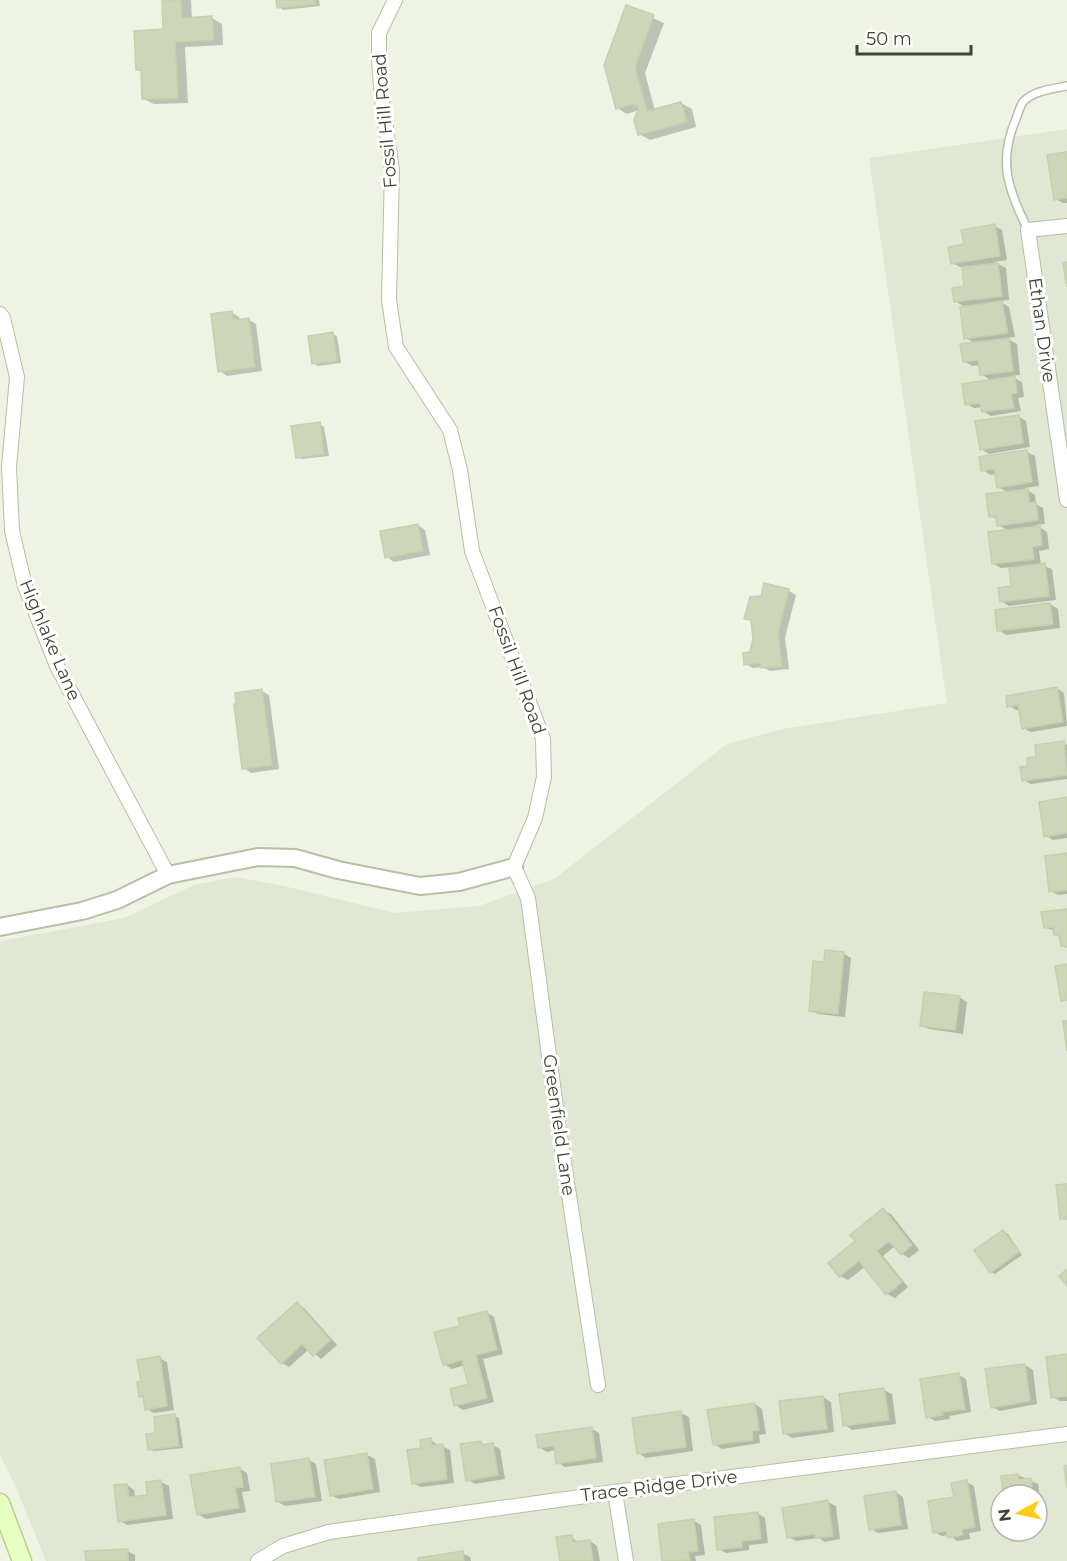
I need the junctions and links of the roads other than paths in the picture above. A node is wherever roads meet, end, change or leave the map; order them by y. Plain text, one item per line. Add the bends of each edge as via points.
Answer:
1 (395, 0) edge
2 (1067, 86) edge
3 (1067, 225) edge
4 (1028, 230) junction
5 (0, 314) edge
6 (1067, 500) edge
7 (514, 867) junction
8 (168, 875) junction
9 (0, 927) edge
10 (598, 1385) dead end
11 (1067, 1434) edge
12 (615, 1492) junction
13 (0, 1503) edge
14 (22, 1561) edge
15 (258, 1561) edge
16 (626, 1561) edge

1 - 7 street, Fossil Hill Road via 379,33 382,100 392,170 389,300 396,346 450,430 472,551 543,739 544,777 535,818
2 - 4 lane via 1040,91 1023,102 1009,135 1006,163 1011,194
3 - 4 street
4 - 6 street, Ethan Drive
5 - 8 street, Highlake Lane via 17,377 9,467 12,531 25,585 57,666
7 - 8 street via 459,882 420,886 295,858 258,857
7 - 10 street, Greenfield Lane via 528,898
8 - 9 street via 117,900 82,911
11 - 12 street, Trace Ridge Drive
12 - 15 street, Trace Ridge Drive via 329,1532 283,1546
12 - 16 street
13 - 14 main road

